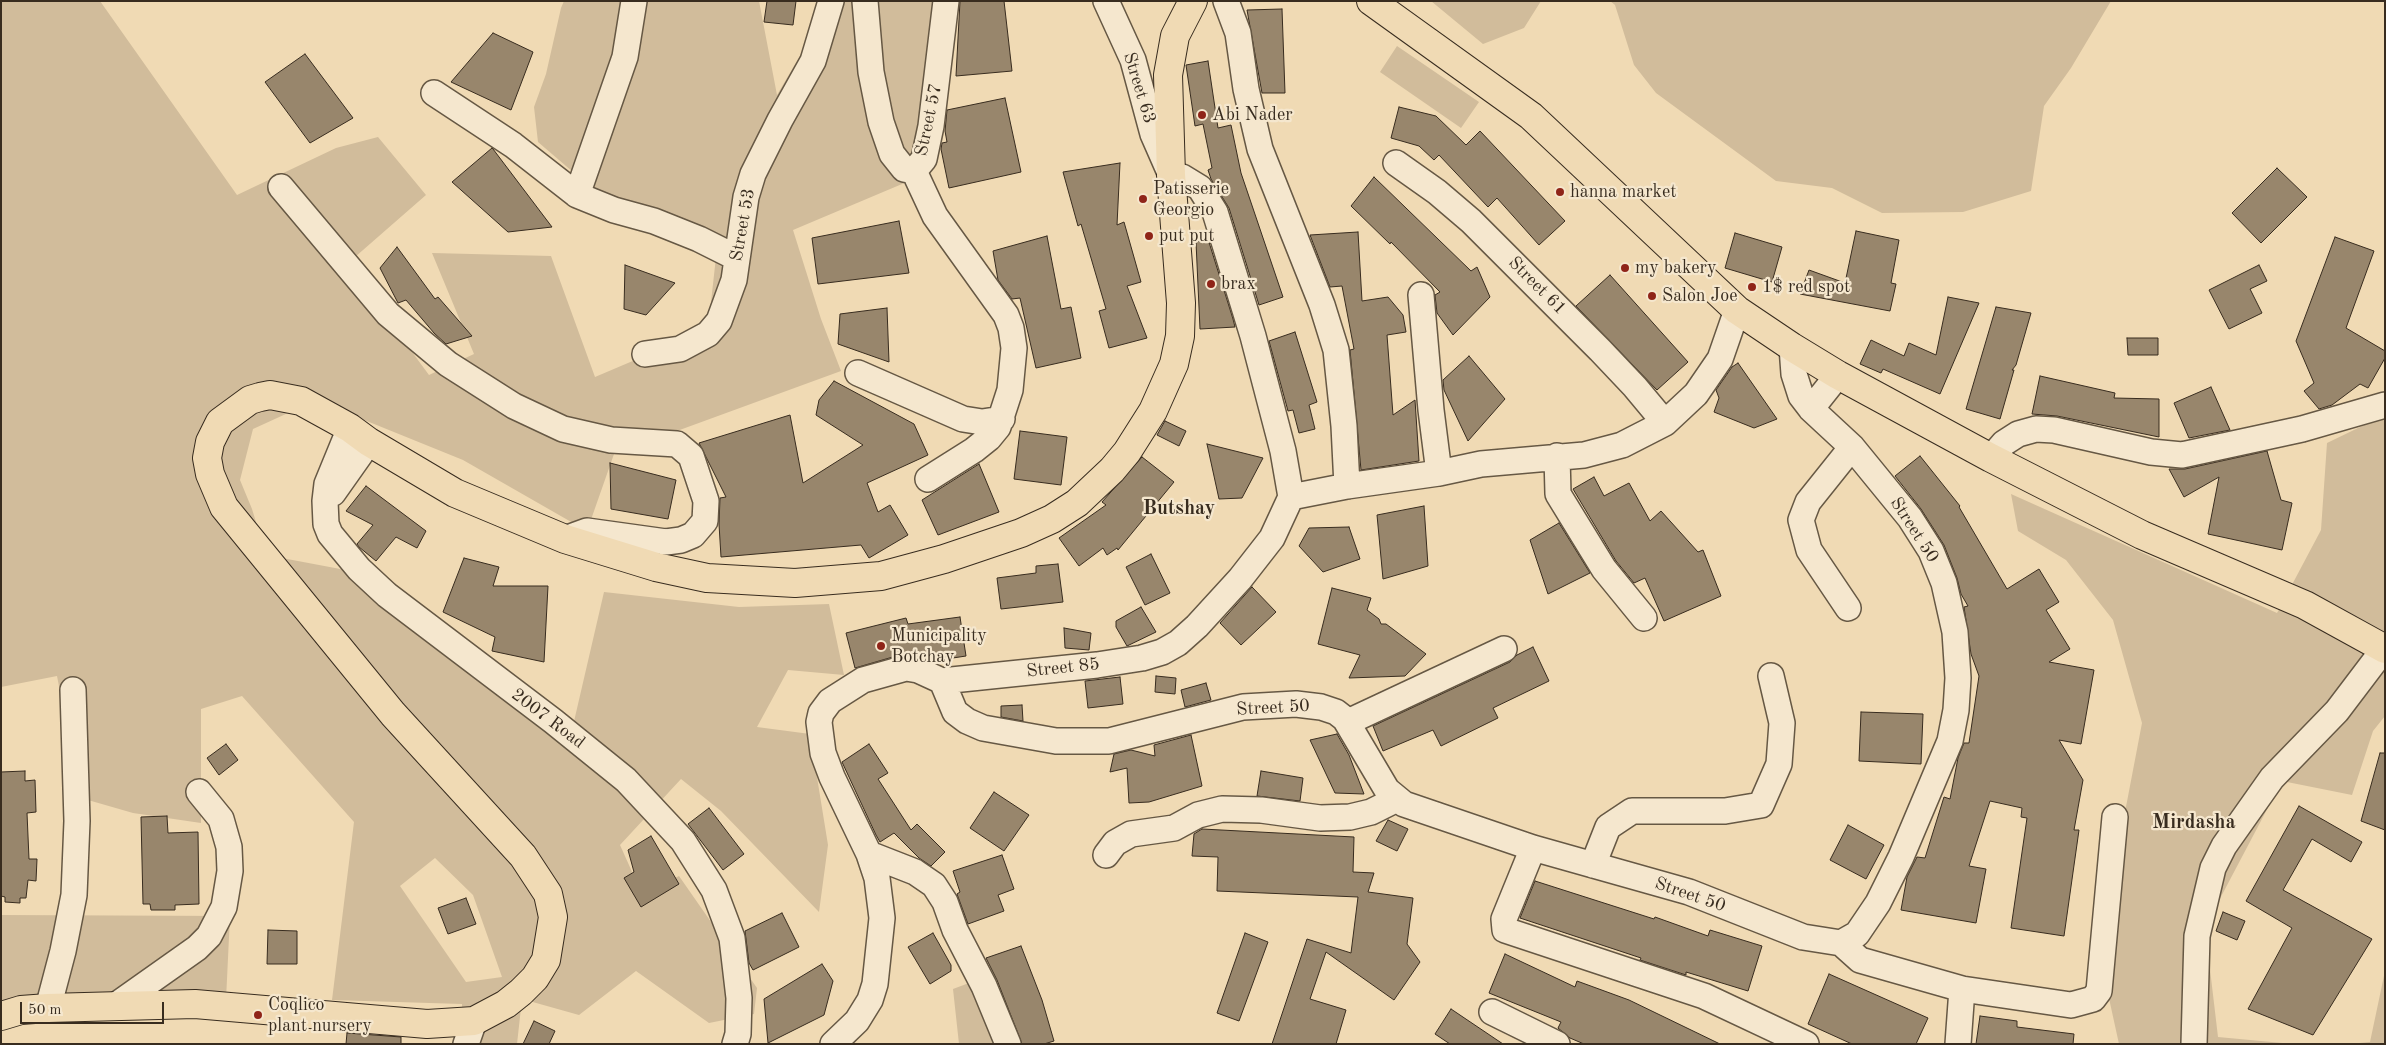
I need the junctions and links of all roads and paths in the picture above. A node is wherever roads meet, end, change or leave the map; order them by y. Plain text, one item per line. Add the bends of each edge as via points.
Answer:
1 (634, 1) edge
2 (831, 1) edge
3 (865, 1) edge
4 (946, 1) edge
5 (1106, 1) edge
6 (1194, 1) edge
7 (1226, 1) edge
8 (1371, 1) edge
9 (434, 93) dead end
10 (1396, 163) dead end
11 (914, 171) junction
12 (1171, 175) junction
13 (281, 188) dead end
14 (578, 195) junction
15 (1207, 197) junction
16 (1174, 214) junction
17 (737, 258) junction
18 (1421, 296) dead end
19 (1736, 310) junction
20 (1792, 347) junction
21 (645, 354) dead end
22 (858, 373) dead end
23 (1838, 375) junction
24 (2385, 405) edge
25 (1811, 409) junction
26 (1002, 418) junction
27 (1665, 423) junction
28 (359, 435) junction
29 (1852, 446) junction
30 (1557, 456) junction
31 (1991, 458) junction
32 (1439, 473) junction
33 (928, 479) dead end
34 (1347, 486) junction
35 (1291, 497) junction
36 (565, 539) junction
37 (1848, 608) dead end
38 (1644, 618) dead end
39 (2384, 648) edge
40 (1504, 650) dead end
41 (1771, 676) dead end
42 (942, 681) junction
43 (73, 690) dead end
44 (1348, 722) junction
45 (199, 792) dead end
46 (1397, 798) junction
47 (2115, 817) dead end
48 (1533, 848) junction
49 (869, 854) junction
50 (1106, 855) dead end
51 (1593, 865) junction
52 (1841, 943) junction
53 (1962, 988) junction
54 (115, 1006) junction
55 (48, 1008) junction
56 (1492, 1012) dead end
57 (1, 1016) edge
58 (470, 1032) edge
59 (735, 1044) edge
60 (834, 1044) edge
61 (1008, 1044) edge
62 (1557, 1044) edge
63 (1806, 1044) edge
64 (1958, 1044) edge
65 (2194, 1044) edge

1 - 14 street via 625,57
2 - 17 street, Street 53 via 813,61 753,174 746,197
3 - 11 street, Street 57 via 871,72 881,122 892,154 904,169
4 - 11 street, Street 57 via 931,126 924,159
5 - 12 street, Street 63 via 1133,60 1153,134
6 - 12 main road via 1175,36 1170,53
7 - 34 street via 1238,34 1260,149 1322,305 1336,350
8 - 19 main road via 1531,116
9 - 14 street via 513,144
10 - 27 street, Street 61 via 1471,221 1600,350
11 - 26 street via 935,216 993,294 1011,328 1014,369
12 - 15 street via 1191,182
12 - 16 main road
13 - 36 street via 388,314 448,364 514,406 563,429 611,440 677,444 691,456 706,501 705,521 693,535 666,542 587,531
14 - 17 street via 690,235
15 - 16 street
15 - 35 street via 1220,226 1253,336
16 - 36 main road via 1182,303 1180,336 1164,390 1127,452 1112,470 1077,503 1052,519 1021,533 902,572 795,583 707,578 656,567
17 - 21 street, Street 53 via 726,306 708,334 680,350
18 - 32 street via 1430,410
19 - 20 main road
19 - 27 street via 1720,359 1711,375
20 - 23 main road
20 - 25 street, Street 50 via 1796,384
22 - 26 street via 963,419 982,422
23 - 25 street
23 - 31 main road
24 - 31 street via 2302,430 2182,455 2036,429 2018,434 2004,443
25 - 29 street, Street 50
26 - 33 street via 989,438
27 - 30 street via 1641,437 1602,451
28 - 36 main road via 454,493
28 - 58 main road via 301,401 270,395 236,409 220,422 210,442 210,474 224,507 394,714 523,856 548,894 553,917 546,960 521,992
28 - 59 street, 2007 Road via 327,484 326,524 330,534 359,569 394,601 626,780 683,841 714,890 732,938 739,998
29 - 37 street via 1808,502 1801,520 1809,550
29 - 52 street, Street 50 via 1910,518 1931,551 1944,583 1955,632 1958,678 1950,741 1902,857 1862,928
30 - 32 street via 1495,462
30 - 38 street via 1558,494 1604,569
31 - 39 main road via 2142,535 2305,605
32 - 34 street
34 - 35 street
35 - 42 street, Street 85 via 1272,538 1240,579 1197,626 1162,652 1097,665
39 - 65 street via 2336,711 2272,778 2224,846 2213,868 2197,936
40 - 44 street
41 - 51 street via 1782,723 1780,764 1761,805 1725,811 1632,811 1608,827
42 - 44 street, Street 50 via 955,712 967,721 1003,732 1056,741 1109,741 1243,707 1312,705 1336,712
42 - 49 street via 906,668 886,673 863,680 844,691 821,713 819,734 823,753
43 - 55 street via 77,821 74,895
44 - 46 street, Street 50 via 1386,790
45 - 54 street via 221,820 229,847 230,871 224,907 209,936 196,948
46 - 48 street, Street 50 via 1424,812
46 - 50 street via 1371,812 1350,817 1320,818 1261,810 1222,809 1198,815 1174,828 1131,834 1115,843
47 - 53 street via 2099,991 2093,999 2070,1005
48 - 51 street, Street 50
48 - 63 street via 1504,918 1505,930 1704,996
49 - 60 street via 877,878 882,918 875,984 870,1000 857,1020
49 - 61 street via 915,872 934,885 945,902
51 - 52 street, Street 50 via 1688,892 1803,938
52 - 53 street via 1860,960
53 - 64 street
54 - 55 main road
54 - 58 main road via 194,1004 427,1024
55 - 57 main road via 21,1010
56 - 62 street

